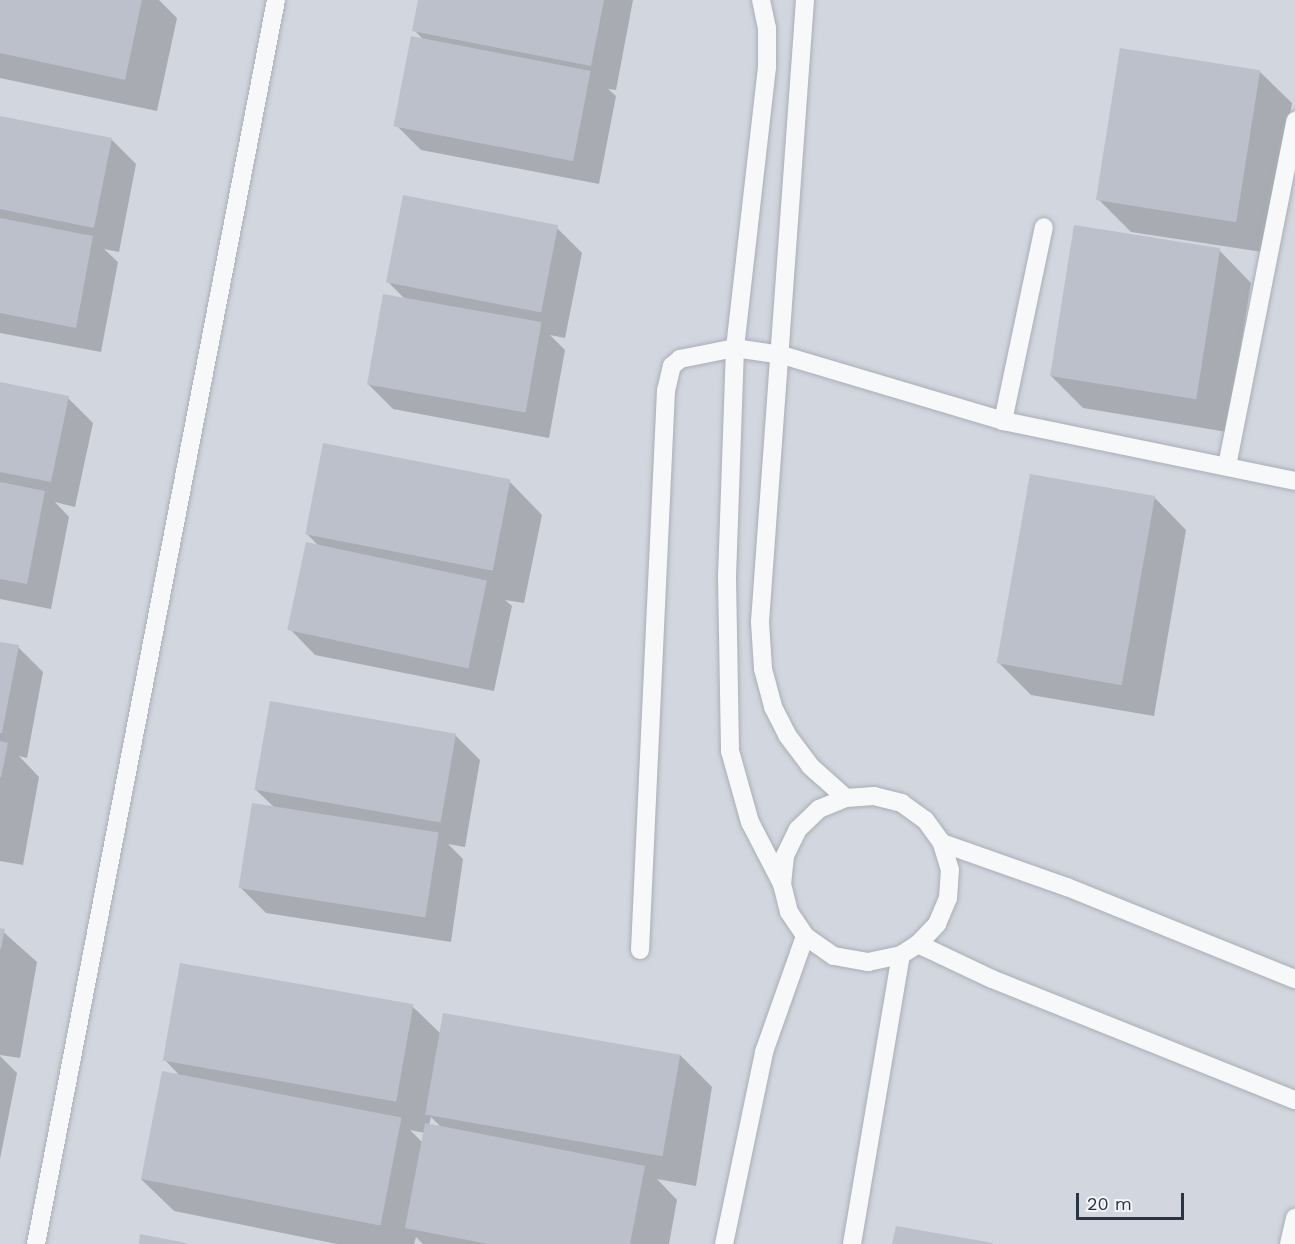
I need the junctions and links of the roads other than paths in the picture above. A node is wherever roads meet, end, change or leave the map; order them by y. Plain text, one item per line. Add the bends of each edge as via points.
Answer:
1 (276, 0) edge
2 (761, 0) edge
3 (805, 0) edge
4 (1295, 121) edge
5 (1044, 227) dead end
6 (735, 348) junction
7 (782, 356) junction
8 (1003, 421) junction
9 (1227, 466) junction
10 (1295, 481) edge
11 (846, 798) junction
12 (942, 843) junction
13 (782, 884) junction
14 (805, 936) junction
15 (918, 944) junction
16 (640, 950) dead end
17 (901, 955) junction
18 (1295, 979) edge
19 (1295, 1100) edge
20 (1295, 1218) edge
21 (36, 1244) edge
22 (723, 1244) edge
23 (852, 1244) edge
24 (1289, 1244) edge

1 - 21 lane
2 - 6 lane via 767,28 767,67
3 - 7 lane
4 - 9 lane
5 - 8 lane
6 - 7 lane
6 - 13 lane via 727,577 730,751 750,822
6 - 16 lane via 680,359 668,376
7 - 8 lane
7 - 11 lane via 762,562 763,669 773,707 786,735 810,766
8 - 9 lane
9 - 10 lane
11 - 12 lane via 874,796 902,803 925,820
11 - 13 lane via 819,809 798,830 785,856
12 - 15 lane via 950,870 948,898 937,924
12 - 18 lane via 1067,887
13 - 14 lane via 789,912
14 - 17 lane via 834,956 868,962
14 - 22 lane via 764,1052
15 - 17 lane
15 - 19 lane via 992,979
17 - 23 lane
20 - 24 lane

